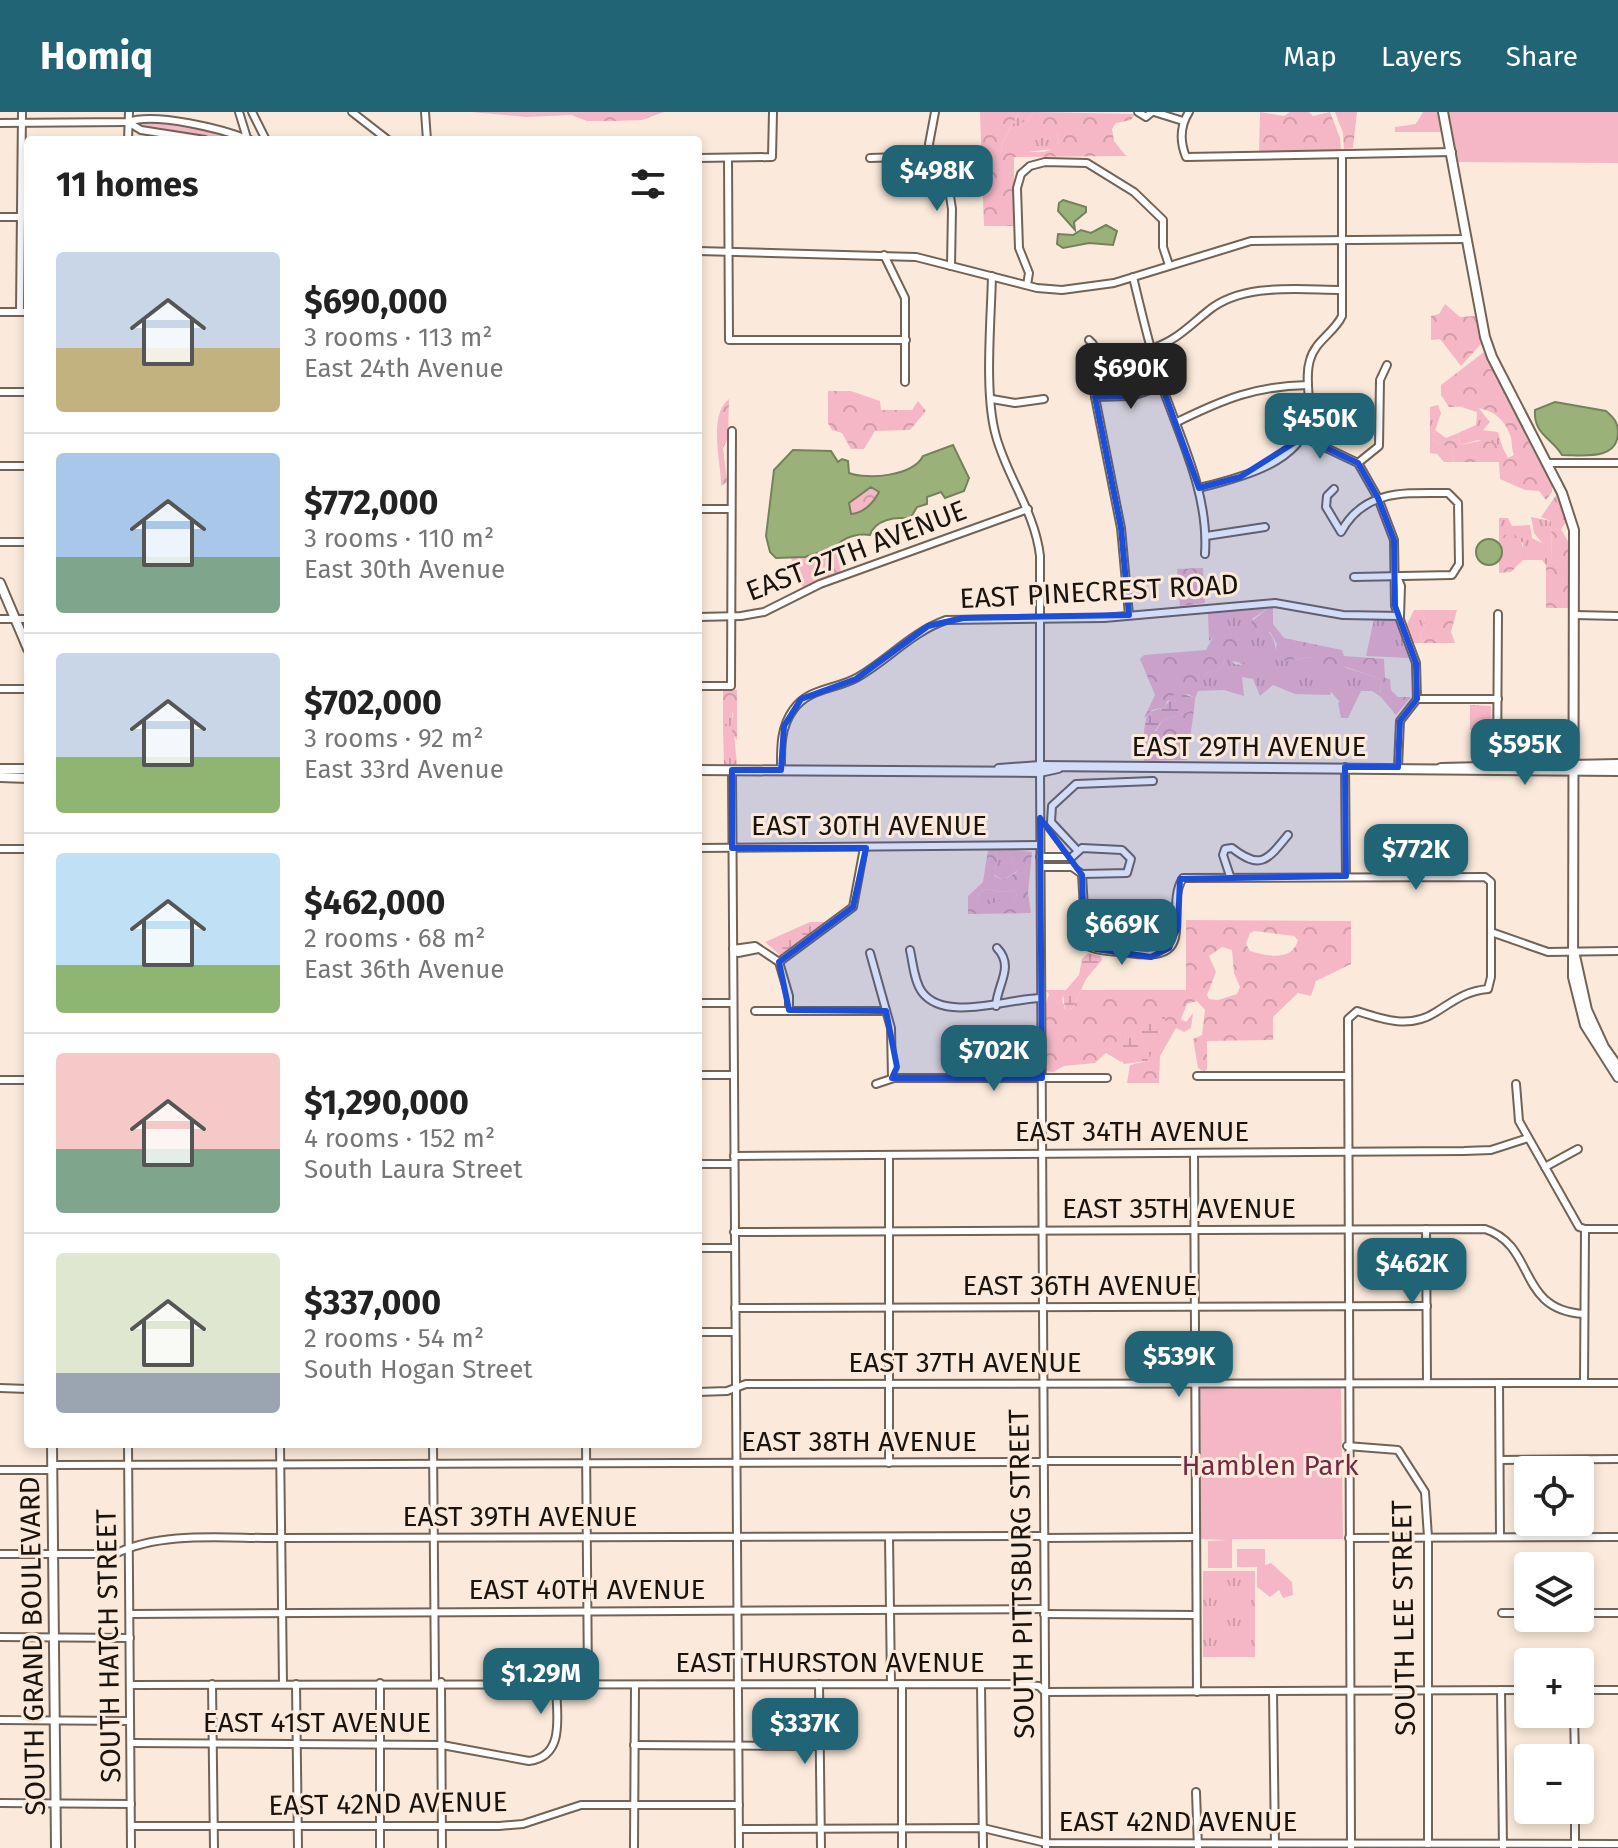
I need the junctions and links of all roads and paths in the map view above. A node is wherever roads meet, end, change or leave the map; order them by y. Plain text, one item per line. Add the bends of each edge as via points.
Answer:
1 (22, 112) edge
2 (129, 112) edge
3 (239, 112) edge
4 (252, 112) edge
5 (352, 112) edge
6 (425, 112) edge
7 (773, 112) edge
8 (935, 112) edge
9 (1138, 112) edge
10 (1153, 112) edge
11 (1189, 112) edge
12 (1443, 112) edge
13 (1183, 121) junction
14 (128, 122) junction
15 (0, 123) edge
16 (22, 123) junction
17 (128, 136) edge
18 (179, 136) edge
19 (236, 136) edge
20 (248, 136) edge
21 (264, 136) edge
22 (383, 136) edge
23 (427, 136) edge
24 (1452, 152) junction
25 (931, 156) junction
26 (1342, 156) junction
27 (702, 158) edge
28 (728, 158) junction
29 (870, 158) dead end
30 (0, 217) edge
31 (24, 217) edge
32 (1343, 239) junction
33 (1467, 239) junction
34 (702, 251) edge
35 (729, 251) junction
36 (884, 255) junction
37 (1167, 259) junction
38 (951, 266) junction
39 (992, 276) junction
40 (1133, 277) junction
41 (1027, 282) junction
42 (1342, 290) junction
43 (0, 312) edge
44 (24, 312) edge
45 (906, 340) junction
46 (1089, 340) dead end
47 (1151, 349) junction
48 (1387, 365) dead end
49 (905, 382) dead end
50 (1308, 385) junction
51 (1162, 386) junction
52 (0, 392) edge
53 (24, 392) edge
54 (1095, 397) junction
55 (992, 399) junction
56 (1044, 399) dead end
57 (1177, 422) junction
58 (732, 431) dead end
59 (1303, 437) junction
60 (1358, 463) junction
61 (1547, 463) junction
62 (1618, 463) edge
63 (0, 466) edge
64 (24, 466) edge
65 (1199, 488) junction
66 (1334, 489) dead end
67 (1378, 498) junction
68 (702, 509) edge
69 (730, 509) junction
70 (1028, 509) junction
71 (1265, 527) dead end
72 (1206, 536) junction
73 (0, 542) edge
74 (24, 542) edge
75 (1205, 554) dead end
76 (1354, 577) dead end
77 (1397, 577) junction
78 (0, 583) edge
79 (1498, 614) dead end
80 (1129, 615) junction
81 (1575, 615) junction
82 (731, 616) junction
83 (1400, 616) junction
84 (1618, 616) edge
85 (702, 617) edge
86 (0, 619) edge
87 (15, 619) junction
88 (24, 619) edge
89 (1041, 619) junction
90 (24, 640) edge
91 (702, 686) edge
92 (0, 689) edge
93 (24, 689) edge
94 (1417, 699) junction
95 (1498, 699) junction
96 (1618, 764) edge
97 (1345, 767) junction
98 (1398, 767) junction
99 (1497, 767) junction
100 (1573, 767) junction
101 (0, 769) edge
102 (24, 769) edge
103 (1040, 769) junction
104 (702, 770) edge
105 (732, 770) junction
106 (781, 770) junction
107 (1618, 771) edge
108 (0, 777) edge
109 (24, 778) edge
110 (1153, 781) dead end
111 (1288, 835) dead end
112 (1040, 845) junction
113 (702, 848) edge
114 (732, 848) junction
115 (864, 848) junction
116 (0, 849) edge
117 (24, 849) edge
118 (1077, 850) junction
119 (1040, 857) junction
120 (1072, 857) junction
121 (1041, 867) junction
122 (1072, 867) junction
123 (1082, 874) junction
124 (1230, 876) junction
125 (1346, 876) junction
126 (1491, 932) junction
127 (997, 948) dead end
128 (735, 949) junction
129 (910, 950) dead end
130 (1574, 951) junction
131 (1618, 951) edge
132 (870, 953) dead end
133 (779, 962) junction
134 (1041, 998) junction
135 (702, 1003) edge
136 (733, 1003) junction
137 (996, 1006) junction
138 (789, 1010) junction
139 (755, 1011) dead end
140 (886, 1011) junction
141 (1618, 1067) edge
142 (702, 1075) edge
143 (734, 1075) junction
144 (892, 1076) junction
145 (1197, 1076) dead end
146 (1346, 1076) junction
147 (1618, 1077) edge
148 (1042, 1078) junction
149 (1107, 1078) dead end
150 (0, 1080) edge
151 (24, 1080) edge
152 (876, 1084) dead end
153 (1516, 1084) dead end
154 (1528, 1138) junction
155 (1578, 1149) dead end
156 (1347, 1151) junction
157 (1194, 1153) junction
158 (1043, 1154) junction
159 (889, 1155) junction
160 (734, 1160) junction
161 (702, 1164) edge
162 (1545, 1167) junction
163 (1347, 1229) junction
164 (1426, 1229) junction
165 (1585, 1229) junction
166 (1618, 1229) edge
167 (1042, 1230) junction
168 (889, 1231) junction
169 (1195, 1231) junction
170 (734, 1232) junction
171 (702, 1248) edge
172 (734, 1248) junction
173 (1041, 1306) junction
174 (1194, 1306) junction
175 (1347, 1306) junction
176 (1427, 1306) junction
177 (735, 1308) junction
178 (889, 1308) junction
179 (1584, 1314) junction
180 (702, 1332) edge
181 (735, 1332) junction
182 (1347, 1383) junction
183 (1427, 1383) junction
184 (1499, 1383) junction
185 (1584, 1383) junction
186 (1618, 1383) edge
187 (888, 1384) junction
188 (1194, 1384) junction
189 (1041, 1385) junction
190 (0, 1388) edge
191 (24, 1389) edge
192 (735, 1389) junction
193 (702, 1392) edge
194 (1347, 1446) junction
195 (52, 1448) edge
196 (128, 1448) edge
197 (280, 1448) edge
198 (433, 1448) edge
199 (586, 1448) edge
200 (1618, 1459) edge
201 (1500, 1460) junction
202 (1195, 1461) junction
203 (1042, 1462) junction
204 (736, 1463) junction
205 (889, 1463) junction
206 (128, 1464) junction
207 (280, 1464) junction
208 (433, 1464) junction
209 (586, 1464) junction
210 (52, 1467) junction
211 (0, 1470) edge
212 (586, 1537) junction
213 (889, 1537) junction
214 (1043, 1537) junction
215 (1196, 1537) junction
216 (1428, 1537) junction
217 (1500, 1537) junction
218 (1618, 1537) edge
219 (282, 1538) junction
220 (434, 1538) junction
221 (737, 1538) junction
222 (1349, 1538) junction
223 (129, 1547) junction
224 (0, 1554) edge
225 (54, 1555) junction
226 (587, 1611) junction
227 (737, 1611) junction
228 (890, 1611) junction
229 (282, 1612) junction
230 (435, 1612) junction
231 (1044, 1612) junction
232 (1502, 1613) dead end
233 (1514, 1613) edge
234 (1594, 1613) edge
235 (1618, 1613) edge
236 (130, 1614) junction
237 (1196, 1615) junction
238 (0, 1637) edge
239 (54, 1637) junction
240 (130, 1638) junction
241 (438, 1682) junction
242 (380, 1683) junction
243 (212, 1684) junction
244 (283, 1684) junction
245 (296, 1684) junction
246 (556, 1684) junction
247 (588, 1684) junction
248 (738, 1684) junction
249 (819, 1684) junction
250 (891, 1684) junction
251 (902, 1684) junction
252 (981, 1684) junction
253 (130, 1685) junction
254 (635, 1685) junction
255 (1429, 1690) junction
256 (1501, 1690) junction
257 (1514, 1690) edge
258 (1594, 1690) edge
259 (1618, 1690) edge
260 (1273, 1691) junction
261 (1349, 1691) junction
262 (1045, 1692) junction
263 (1197, 1692) junction
264 (0, 1720) edge
265 (55, 1720) junction
266 (130, 1721) junction
267 (131, 1743) junction
268 (213, 1743) junction
269 (297, 1743) junction
270 (381, 1744) junction
271 (442, 1745) junction
272 (634, 1745) junction
273 (738, 1746) junction
274 (819, 1746) junction
275 (1196, 1792) dead end
276 (0, 1803) edge
277 (55, 1803) junction
278 (131, 1804) junction
279 (635, 1805) junction
280 (739, 1805) junction
281 (1575, 1824) edge
282 (131, 1826) junction
283 (214, 1826) junction
284 (297, 1826) junction
285 (381, 1826) junction
286 (442, 1826) junction
287 (820, 1828) junction
288 (902, 1828) junction
289 (983, 1828) junction
290 (739, 1829) junction
291 (1618, 1844) edge
292 (1275, 1845) edge
293 (1427, 1845) edge
294 (1046, 1846) edge
295 (1122, 1846) edge
296 (1198, 1846) edge
297 (1351, 1846) edge
298 (1503, 1846) edge
299 (1575, 1846) edge
300 (56, 1848) edge
301 (131, 1848) edge
302 (214, 1848) edge
303 (298, 1848) edge
304 (380, 1848) edge
305 (442, 1848) edge
306 (634, 1848) edge
307 (739, 1848) edge
308 (821, 1848) edge
309 (902, 1848) edge
310 (983, 1848) edge

1 - 16 street
2 - 14 street
3 - 20 street
4 - 21 street
5 - 22 street
6 - 23 street
7 - 28 street via 772,157
8 - 25 street
9 - 10 street via 1146,117
10 - 13 street
11 - 13 street
12 - 24 main road
13 - 26 street via 1181,146 1186,157
14 - 16 street
14 - 17 street
14 - 18 street via 141,130
14 - 19 street via 159,118
15 - 16 street
16 - 31 street
24 - 26 street
24 - 33 main road
25 - 29 street
25 - 38 street via 948,183
26 - 32 street
27 - 28 street
28 - 35 street
30 - 31 street
31 - 44 street
32 - 33 street
32 - 37 street via 1251,241
32 - 42 street
33 - 61 main road via 1492,357
34 - 35 street
35 - 36 street
35 - 45 street via 729,340
36 - 38 street
36 - 45 street via 903,288
37 - 40 street
37 - 41 street via 1163,220 1128,187 1087,163 1045,162 1027,168 1017,184 1020,254
38 - 39 street
39 - 41 street
39 - 55 street, SOUTH PITTSBURG STREET
40 - 41 street via 1075,289
40 - 47 street
42 - 47 street via 1249,294 1220,303 1182,336
42 - 50 street via 1342,316 1312,353
43 - 44 street
45 - 49 street
46 - 54 street
47 - 51 street
48 - 60 street via 1380,380 1379,446
50 - 57 street via 1236,394
50 - 59 street
51 - 54 street via 1132,396
51 - 57 street
52 - 53 street
54 - 80 street via 1121,528
55 - 56 street
55 - 70 street, SOUTH PITTSBURG STREET via 1000,449
57 - 65 street
58 - 69 street
59 - 60 street
59 - 65 street via 1280,457 1240,477
60 - 67 street
61 - 62 street
61 - 81 main road via 1574,530
63 - 64 street
65 - 72 street
66 - 67 street via 1326,507 1341,532 1354,512
67 - 77 street via 1394,540
67 - 77 street via 1391,493 1448,493 1458,503 1457,571 1446,577
68 - 69 street
69 - 82 street
70 - 82 street, EAST 27TH AVENUE via 820,584 782,605
70 - 89 street, SOUTH PITTSBURG STREET via 1039,545
71 - 72 street
72 - 75 street
73 - 74 street
76 - 77 street
77 - 83 street via 1395,606
78 - 87 main road
79 - 95 street
80 - 83 street, EAST PINECREST ROAD via 1275,603 1343,615
80 - 89 street, EAST PINECREST ROAD
81 - 84 street
81 - 100 main road
82 - 85 street, EAST 27TH AVENUE
82 - 91 street via 731,686
83 - 94 street via 1416,663
86 - 87 street
87 - 88 street
87 - 90 main road
89 - 103 street, SOUTH PITTSBURG STREET
89 - 106 street, EAST PINECREST ROAD via 946,620 928,626 856,679 801,699 784,726
92 - 93 street
94 - 95 street
94 - 98 street via 1400,721
95 - 99 street
96 - 100 main road, EAST 29TH AVENUE
97 - 98 main road, EAST 29TH AVENUE
97 - 103 main road, EAST 29TH AVENUE
97 - 125 street
98 - 99 main road, EAST 29TH AVENUE
99 - 100 main road, EAST 29TH AVENUE
100 - 107 main road, EAST 29TH AVENUE
100 - 130 main road
101 - 102 main road
103 - 106 main road, EAST 29TH AVENUE
103 - 112 street, SOUTH PITTSBURG STREET
104 - 105 main road, EAST 29TH AVENUE
105 - 106 main road, EAST 29TH AVENUE
105 - 114 street
108 - 109 main road
110 - 118 street via 1076,784 1052,806 1051,822
111 - 124 street via 1260,861 1225,849
112 - 115 street, EAST 30TH AVENUE
112 - 119 street, SOUTH PITTSBURG STREET
113 - 114 street, EAST 30TH AVENUE
114 - 115 street, EAST 30TH AVENUE
114 - 128 street
115 - 133 street via 853,907
116 - 117 street
118 - 120 street
118 - 123 street via 1122,850 1131,859 1127,873
119 - 120 street
119 - 121 street, SOUTH PITTSBURG STREET
120 - 122 street
121 - 122 street
121 - 134 street, SOUTH PITTSBURG STREET
122 - 123 street
123 - 124 street via 1086,945 1151,957 1176,939 1181,880
124 - 125 street
125 - 126 street via 1490,878
126 - 130 street via 1535,949
126 - 146 street via 1488,989 1465,993 1410,1023 1351,1012
127 - 137 street via 1007,969
128 - 133 street via 758,949
128 - 136 street
129 - 137 street via 917,983 935,1003
130 - 131 street
130 - 141 main road via 1587,1010
130 - 147 main road via 1573,977 1585,1025
132 - 140 street
133 - 138 street
134 - 137 street
134 - 148 street, SOUTH PITTSBURG STREET
135 - 136 street
136 - 143 street
138 - 139 street
138 - 140 street
140 - 144 street
142 - 143 street
143 - 160 street
144 - 148 street
144 - 152 street
145 - 146 street
146 - 156 street
148 - 149 street
148 - 158 street, SOUTH PITTSBURG STREET
150 - 151 street
153 - 154 street via 1519,1121
154 - 156 street, EAST 34TH AVENUE via 1491,1150
154 - 162 street
155 - 162 street
156 - 157 street, EAST 34TH AVENUE
156 - 163 street
157 - 158 street, EAST 34TH AVENUE
157 - 169 street
158 - 159 street, EAST 34TH AVENUE
158 - 167 street, SOUTH PITTSBURG STREET
159 - 160 street, EAST 34TH AVENUE
159 - 168 street
160 - 161 street, EAST 34TH AVENUE
160 - 170 street
162 - 165 street
163 - 164 street, EAST 35TH AVENUE
163 - 169 street, EAST 35TH AVENUE
163 - 175 street
164 - 176 street
164 - 179 street, EAST 35TH AVENUE via 1485,1229 1505,1237 1544,1301
165 - 166 street
165 - 179 street
167 - 168 street, EAST 35TH AVENUE
167 - 169 street, EAST 35TH AVENUE
167 - 173 street, SOUTH PITTSBURG STREET
168 - 170 street, EAST 35TH AVENUE
168 - 178 street
169 - 174 street
170 - 172 street
171 - 172 street
172 - 177 street
173 - 174 street, EAST 36TH AVENUE
173 - 178 street, EAST 36TH AVENUE
173 - 189 street, SOUTH PITTSBURG STREET
174 - 175 street, EAST 36TH AVENUE
174 - 188 street
175 - 176 street, EAST 36TH AVENUE
175 - 182 street
176 - 183 street
177 - 178 street, EAST 36TH AVENUE
177 - 181 street
178 - 187 street
179 - 185 street
180 - 181 street
181 - 192 street
182 - 183 street, EAST 37TH AVENUE
182 - 188 street, EAST 37TH AVENUE
182 - 194 street
183 - 184 street, EAST 37TH AVENUE
184 - 185 street, EAST 37TH AVENUE
184 - 201 street
185 - 186 street, EAST 37TH AVENUE
187 - 189 street, EAST 37TH AVENUE
187 - 192 street, EAST 37TH AVENUE via 746,1384
187 - 205 street
188 - 189 street, EAST 37TH AVENUE
188 - 202 street
189 - 203 street, SOUTH PITTSBURG STREET
190 - 191 street
192 - 193 street, EAST 37TH AVENUE
192 - 204 street
194 - 216 street, SOUTH LEE STREET via 1398,1450 1425,1492
194 - 222 street
195 - 210 main road, SOUTH GRAND BOULEVARD
196 - 206 street, SOUTH HATCH STREET
197 - 207 street
198 - 208 street
199 - 209 street
200 - 201 street
201 - 217 street
202 - 203 street, EAST 38TH AVENUE
202 - 215 street
203 - 205 street, EAST 38TH AVENUE
203 - 214 street, SOUTH PITTSBURG STREET
204 - 205 street, EAST 38TH AVENUE
204 - 209 street, EAST 38TH AVENUE
204 - 221 street
206 - 207 street, EAST 38TH AVENUE
206 - 210 street, EAST 38TH AVENUE
206 - 223 street, SOUTH HATCH STREET
207 - 208 street, EAST 38TH AVENUE
207 - 219 street
208 - 209 street, EAST 38TH AVENUE
208 - 220 street
209 - 212 street
210 - 211 street, EAST 38TH AVENUE
210 - 225 main road, SOUTH GRAND BOULEVARD
212 - 220 street, EAST 39TH AVENUE
212 - 221 street, EAST 39TH AVENUE
212 - 226 street
213 - 214 street, EAST 39TH AVENUE
213 - 221 street, EAST 39TH AVENUE
213 - 228 street
214 - 215 street, EAST 39TH AVENUE
214 - 231 street, SOUTH PITTSBURG STREET
215 - 237 street
216 - 217 street
216 - 222 street
216 - 255 street, SOUTH LEE STREET
217 - 218 street
219 - 220 street, EAST 39TH AVENUE
219 - 223 street, EAST 39TH AVENUE via 164,1540
219 - 229 street
220 - 230 street
221 - 227 street
222 - 261 street
223 - 225 street, EAST 39TH AVENUE via 115,1554
223 - 236 street, SOUTH HATCH STREET
224 - 225 street, EAST 39TH AVENUE
225 - 239 main road, SOUTH GRAND BOULEVARD
226 - 227 street, EAST 40TH AVENUE
226 - 230 street, EAST 40TH AVENUE
226 - 247 street
227 - 228 street, EAST 40TH AVENUE
227 - 248 street
228 - 231 street, EAST 40TH AVENUE
228 - 250 street
229 - 230 street, EAST 40TH AVENUE
229 - 236 street, EAST 40TH AVENUE
229 - 244 street
230 - 241 street
231 - 237 street, EAST 40TH AVENUE
231 - 262 street, SOUTH PITTSBURG STREET
232 - 233 street
234 - 235 street
236 - 240 street, SOUTH HATCH STREET
237 - 263 street
238 - 239 street
239 - 240 street
239 - 265 main road, SOUTH GRAND BOULEVARD
240 - 253 street, SOUTH HATCH STREET
241 - 242 street, EAST THURSTON AVENUE
241 - 246 street, EAST THURSTON AVENUE
241 - 271 street
242 - 245 street, EAST THURSTON AVENUE
242 - 270 street
243 - 244 street, EAST THURSTON AVENUE
243 - 253 street, EAST THURSTON AVENUE
243 - 268 street
244 - 245 street, EAST THURSTON AVENUE
245 - 269 street
246 - 247 street, EAST THURSTON AVENUE
246 - 271 street, EAST 41ST AVENUE via 556,1737 548,1754 529,1761
247 - 254 street, EAST THURSTON AVENUE
248 - 249 street, EAST THURSTON AVENUE
248 - 254 street, EAST THURSTON AVENUE
248 - 273 street
249 - 250 street, EAST THURSTON AVENUE
249 - 274 street
250 - 251 street, EAST THURSTON AVENUE
251 - 252 street, EAST THURSTON AVENUE
251 - 288 street
252 - 262 street, EAST THURSTON AVENUE via 1028,1685
252 - 289 street
253 - 266 street, SOUTH HATCH STREET
254 - 272 street
255 - 256 street, EAST THURSTON AVENUE
255 - 261 street, EAST THURSTON AVENUE
255 - 293 street, SOUTH LEE STREET
256 - 257 street, EAST THURSTON AVENUE
256 - 298 street
258 - 259 street
260 - 261 street, EAST THURSTON AVENUE
260 - 263 street, EAST THURSTON AVENUE
260 - 292 street
261 - 297 street
262 - 263 street, EAST THURSTON AVENUE
262 - 294 street, SOUTH PITTSBURG STREET
264 - 265 street
265 - 266 street
265 - 277 main road, SOUTH GRAND BOULEVARD
266 - 267 street, SOUTH HATCH STREET
267 - 268 street, EAST 41ST AVENUE
267 - 278 street, SOUTH HATCH STREET
268 - 269 street, EAST 41ST AVENUE
268 - 283 street
269 - 270 street, EAST 41ST AVENUE
269 - 284 street
270 - 271 street, EAST 41ST AVENUE
270 - 285 street
271 - 286 street
272 - 273 street
272 - 279 street
273 - 274 street
273 - 280 street
274 - 287 street
275 - 296 street
276 - 277 street
277 - 278 street
277 - 300 main road, SOUTH GRAND BOULEVARD
278 - 282 street, SOUTH HATCH STREET
279 - 280 street, EAST 42ND AVENUE
279 - 286 street, EAST 42ND AVENUE via 581,1805 513,1826
279 - 306 street
280 - 290 street
281 - 299 street
282 - 283 street, EAST 42ND AVENUE
282 - 301 street, SOUTH HATCH STREET
283 - 284 street, EAST 42ND AVENUE
283 - 302 street
284 - 285 street, EAST 42ND AVENUE
284 - 303 street
285 - 286 street, EAST 42ND AVENUE
285 - 304 street
286 - 305 street
287 - 288 street, EAST 42ND AVENUE
287 - 290 street, EAST 42ND AVENUE
287 - 308 street
288 - 289 street, EAST 42ND AVENUE
288 - 309 street
289 - 294 street, EAST 42ND AVENUE
289 - 310 street
290 - 307 street
291 - 299 street, EAST 42ND AVENUE
292 - 296 street, EAST 42ND AVENUE
292 - 297 street, EAST 42ND AVENUE
293 - 297 street, EAST 42ND AVENUE
293 - 298 street, EAST 42ND AVENUE
294 - 295 street, EAST 42ND AVENUE
295 - 296 street, EAST 42ND AVENUE
298 - 299 street, EAST 42ND AVENUE

